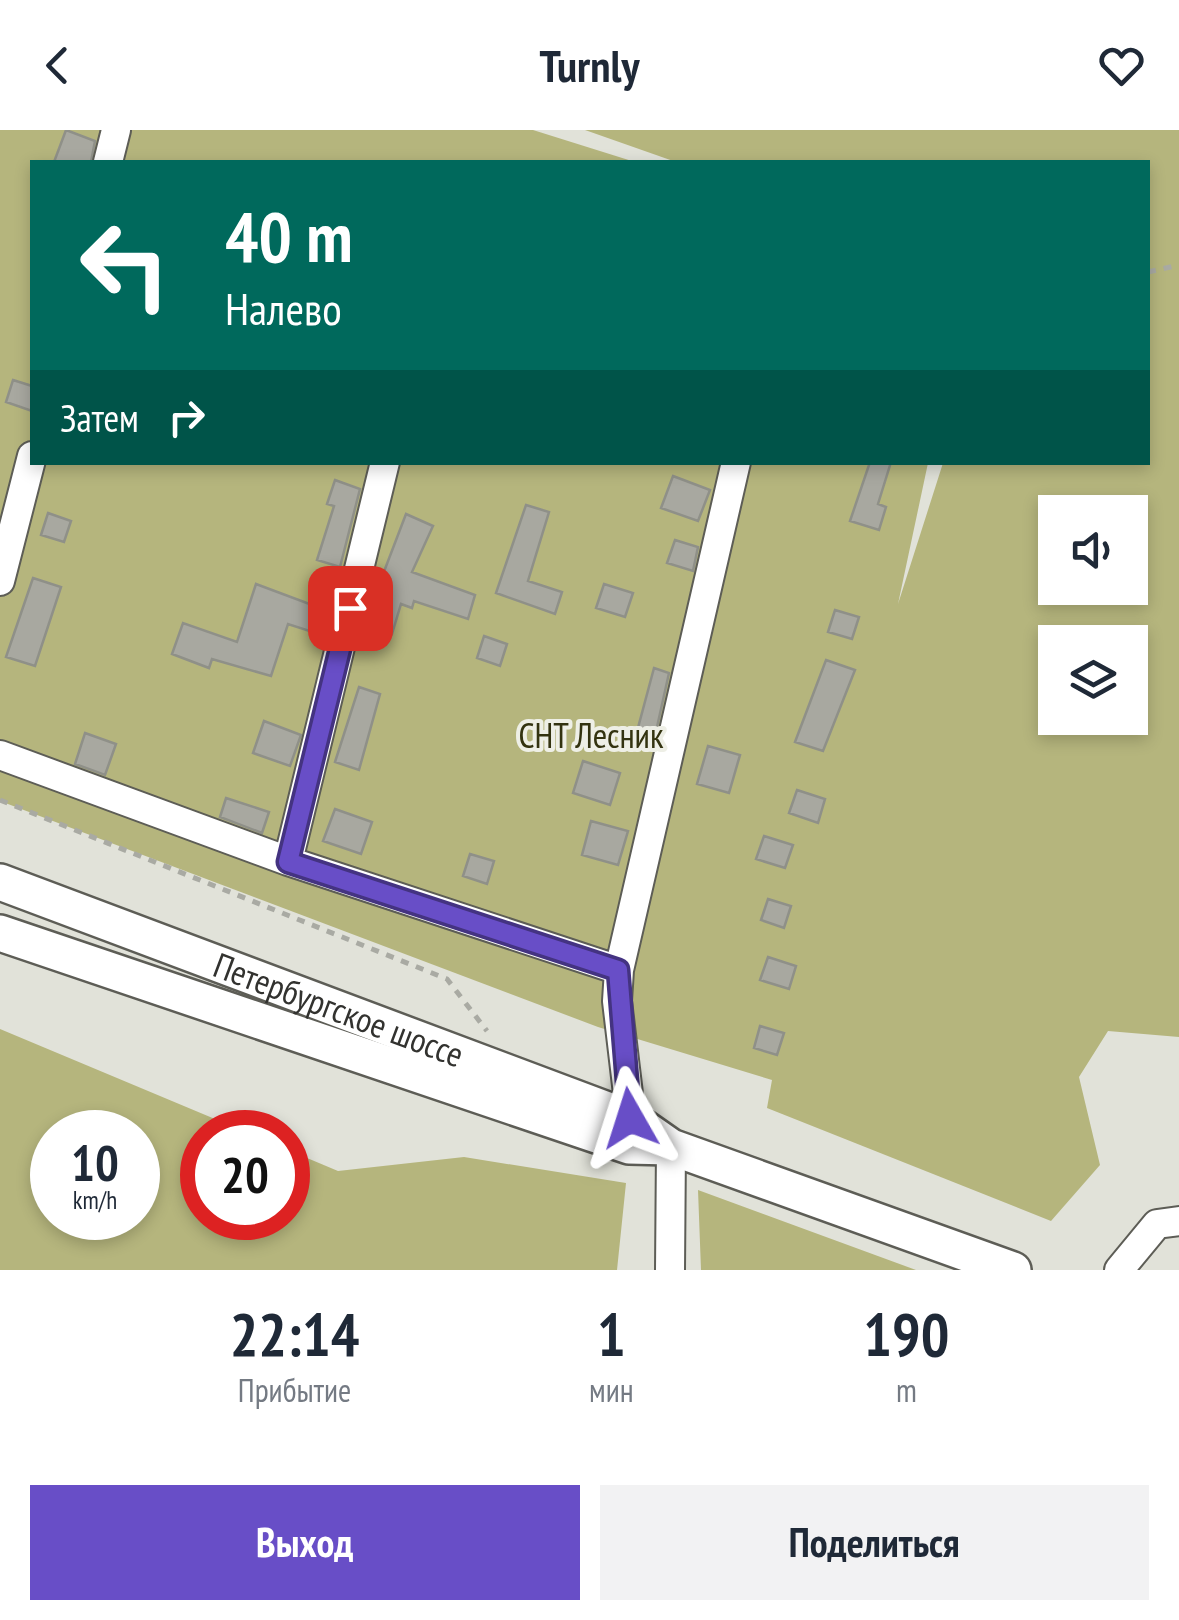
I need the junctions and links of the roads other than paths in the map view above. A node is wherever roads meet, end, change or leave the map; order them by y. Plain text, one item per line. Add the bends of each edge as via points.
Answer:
1 (116, 130) edge
2 (108, 160) edge
3 (30, 464) edge
4 (385, 465) edge
5 (735, 465) edge
6 (0, 581) edge
7 (0, 755) edge
8 (288, 862) junction
9 (0, 882) edge
10 (0, 933) edge
11 (618, 970) junction
12 (630, 1118) junction
13 (671, 1147) junction
14 (1172, 1217) edge
15 (670, 1270) edge
16 (1013, 1270) edge
17 (1119, 1270) edge

1 - 2 street
3 - 6 street
4 - 8 street
5 - 11 street
7 - 8 street
8 - 11 street
9 - 12 main road, Петербургское шоссе
10 - 13 main road, Петербургское шоссе via 630,1146
11 - 12 street
12 - 13 main road, Петербургское шоссе
13 - 15 street
13 - 16 main road, Петербургское шоссе
14 - 17 street

